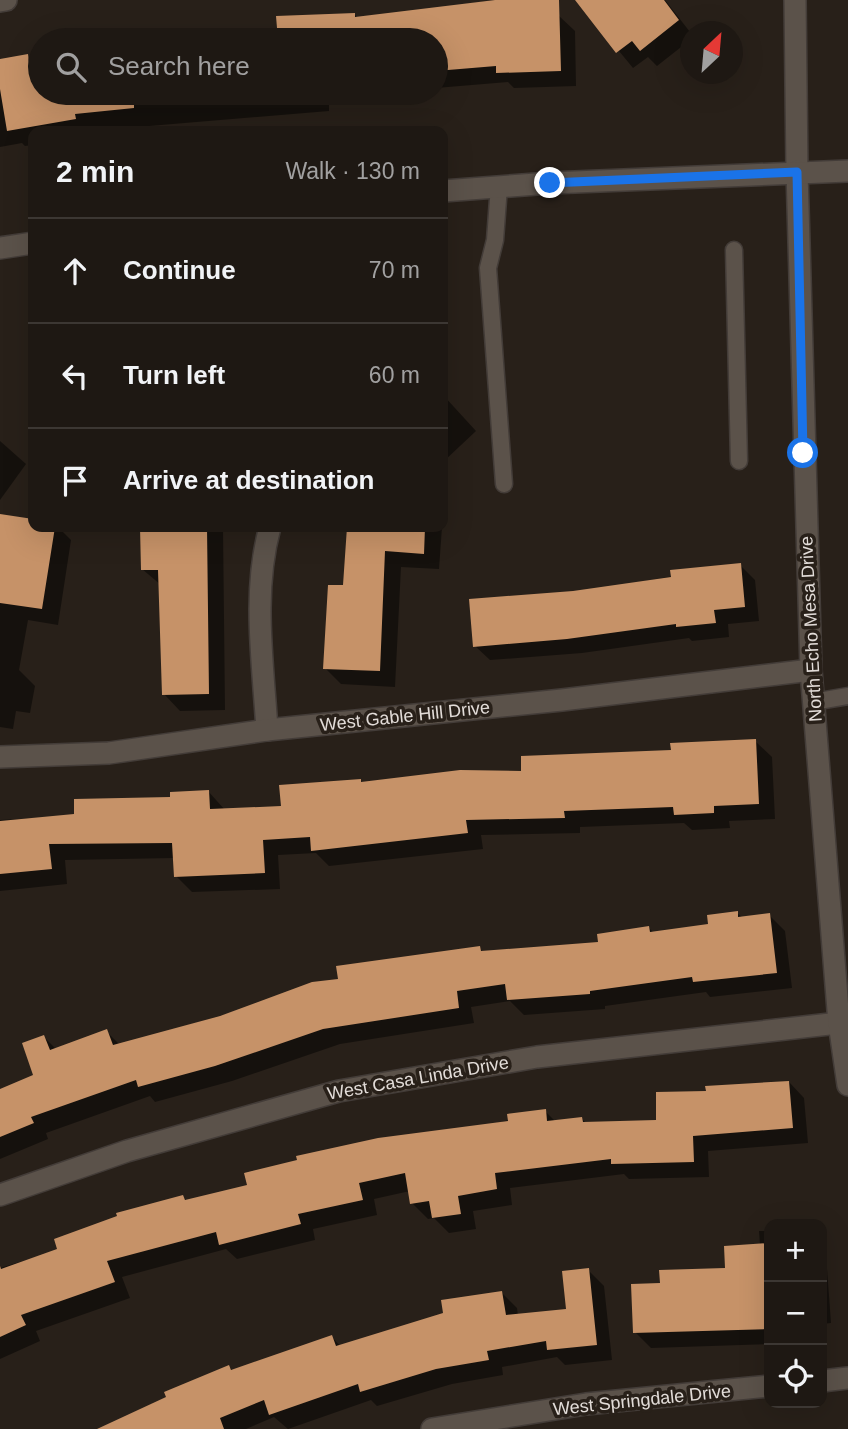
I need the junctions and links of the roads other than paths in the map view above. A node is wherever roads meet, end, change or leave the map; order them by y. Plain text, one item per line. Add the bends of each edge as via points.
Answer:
1 (6, 0) edge
2 (795, 0) edge
3 (0, 1) edge
4 (848, 171) edge
5 (797, 172) junction
6 (499, 186) junction
7 (448, 191) edge
8 (28, 244) edge
9 (0, 248) edge
10 (734, 250) dead end
11 (739, 461) dead end
12 (504, 484) dead end
13 (269, 532) edge
14 (811, 670) junction
15 (848, 696) edge
16 (813, 702) junction
17 (267, 730) junction
18 (0, 757) edge
19 (843, 1022) edge
20 (848, 1086) edge
21 (0, 1195) edge
22 (848, 1378) edge
23 (827, 1380) edge
24 (764, 1386) edge
25 (432, 1429) edge

1 - 3 street
2 - 5 street, North Echo Mesa Drive
4 - 5 street
5 - 6 street
5 - 14 street, North Echo Mesa Drive
6 - 7 street
6 - 12 lane via 488,268
8 - 9 street
10 - 11 lane
13 - 17 street via 260,620
14 - 16 street, North Echo Mesa Drive
14 - 17 street, West Gable Hill Drive
15 - 16 lane
16 - 19 street, North Echo Mesa Drive
17 - 18 street, West Gable Hill Drive via 109,753
19 - 20 street, North Echo Mesa Drive
19 - 21 street, West Casa Linda Drive via 537,1057 339,1091 127,1151
22 - 23 street
24 - 25 street, West Springdale Drive via 586,1404

